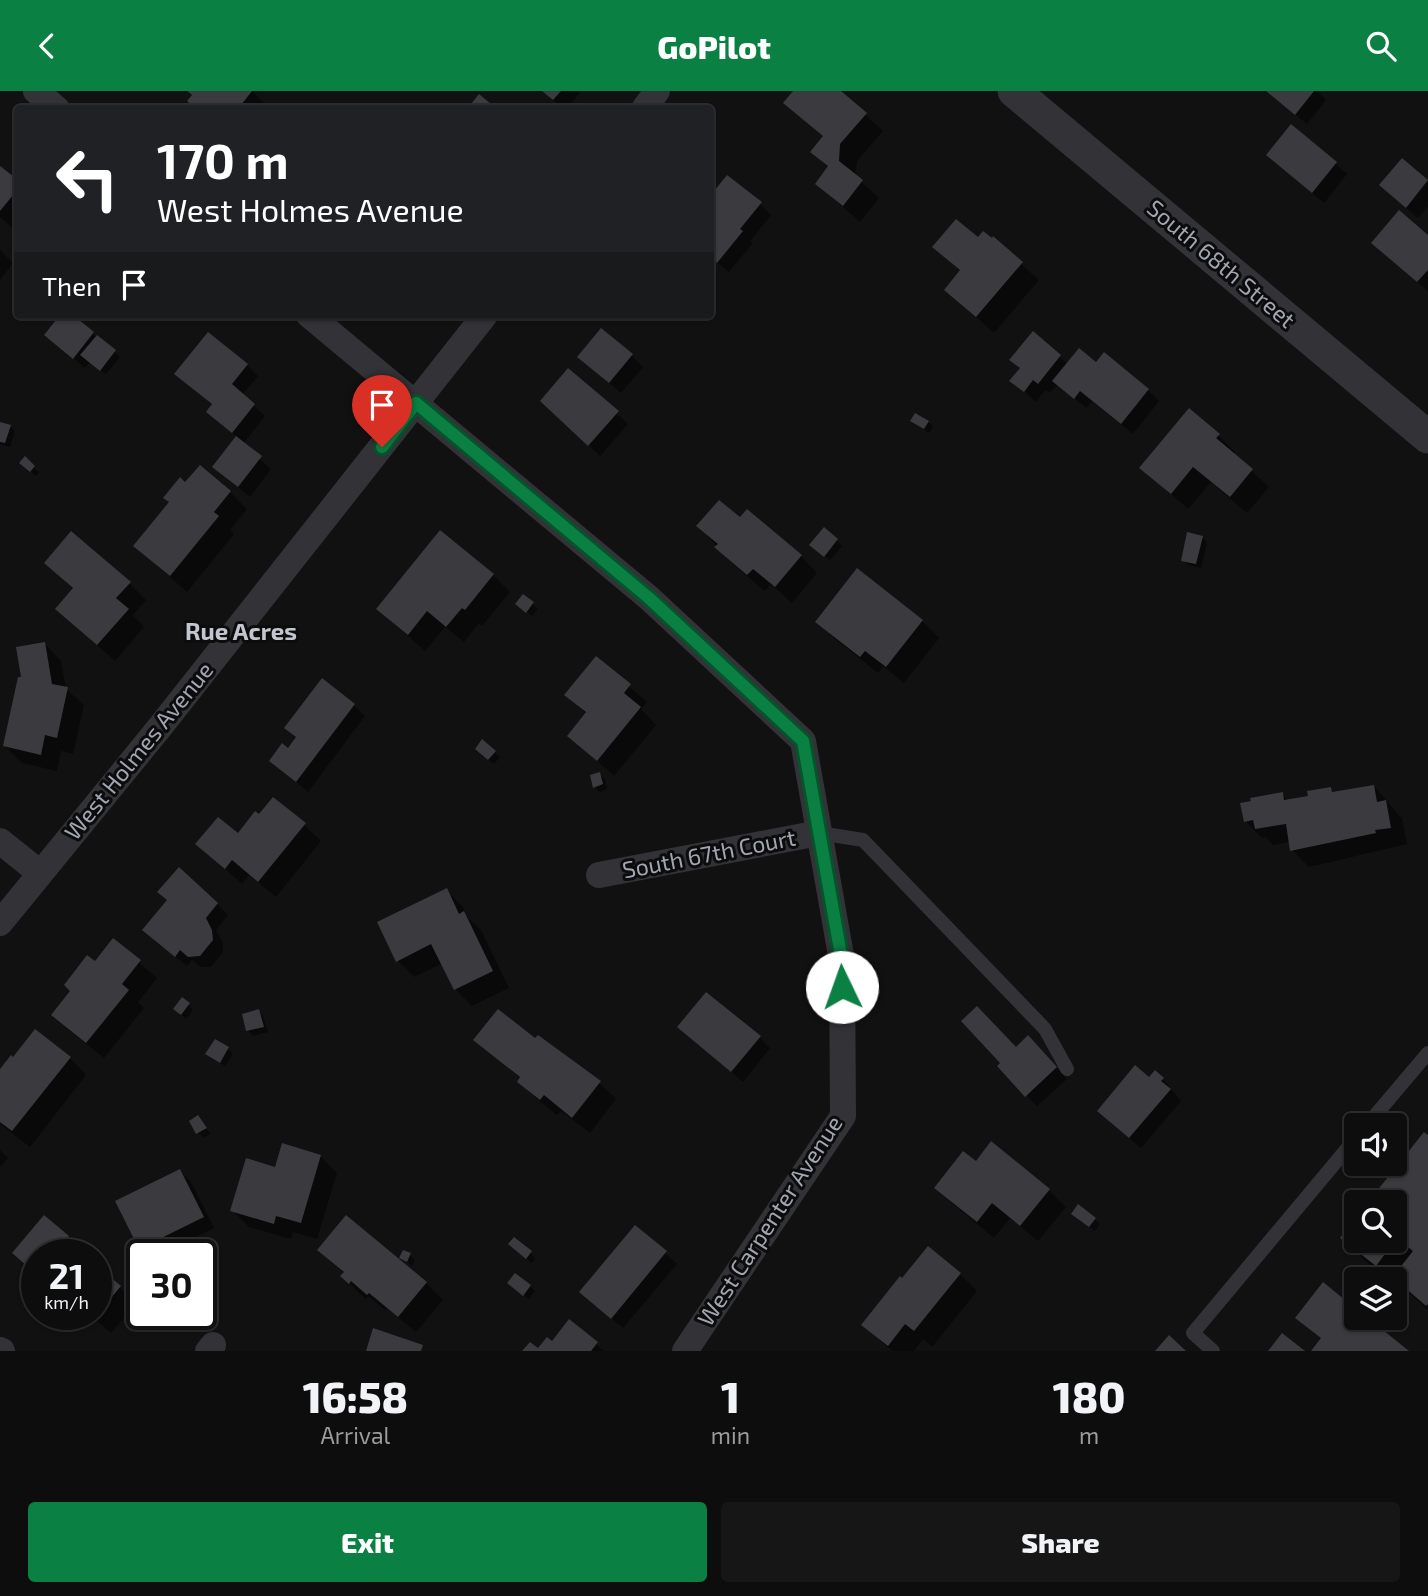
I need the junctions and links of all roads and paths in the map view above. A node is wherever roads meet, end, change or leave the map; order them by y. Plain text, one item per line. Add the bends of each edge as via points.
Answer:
1 (36, 91) edge
2 (1014, 91) edge
3 (52, 105) edge
4 (314, 319) edge
5 (482, 319) edge
6 (416, 403) junction
7 (1428, 437) edge
8 (819, 833) junction
9 (0, 841) edge
10 (40, 873) junction
11 (599, 875) dead end
12 (0, 922) edge
13 (1428, 1053) edge
14 (1068, 1069) dead end
15 (1377, 1113) edge
16 (1344, 1152) edge
17 (685, 1351) edge
18 (1213, 1351) edge

1 - 3 street
2 - 7 street, South 68th Street
4 - 6 street, West Carpenter Avenue
5 - 6 street, West Holmes Avenue
6 - 8 street, West Carpenter Avenue via 649,598 803,741
6 - 10 street, West Holmes Avenue
8 - 11 street, South 67th Court
8 - 14 lane via 863,840 1045,1029
8 - 17 street, West Carpenter Avenue via 842,961 843,1116
9 - 10 street
10 - 12 street, West Holmes Avenue
13 - 15 lane
16 - 18 lane via 1193,1333

